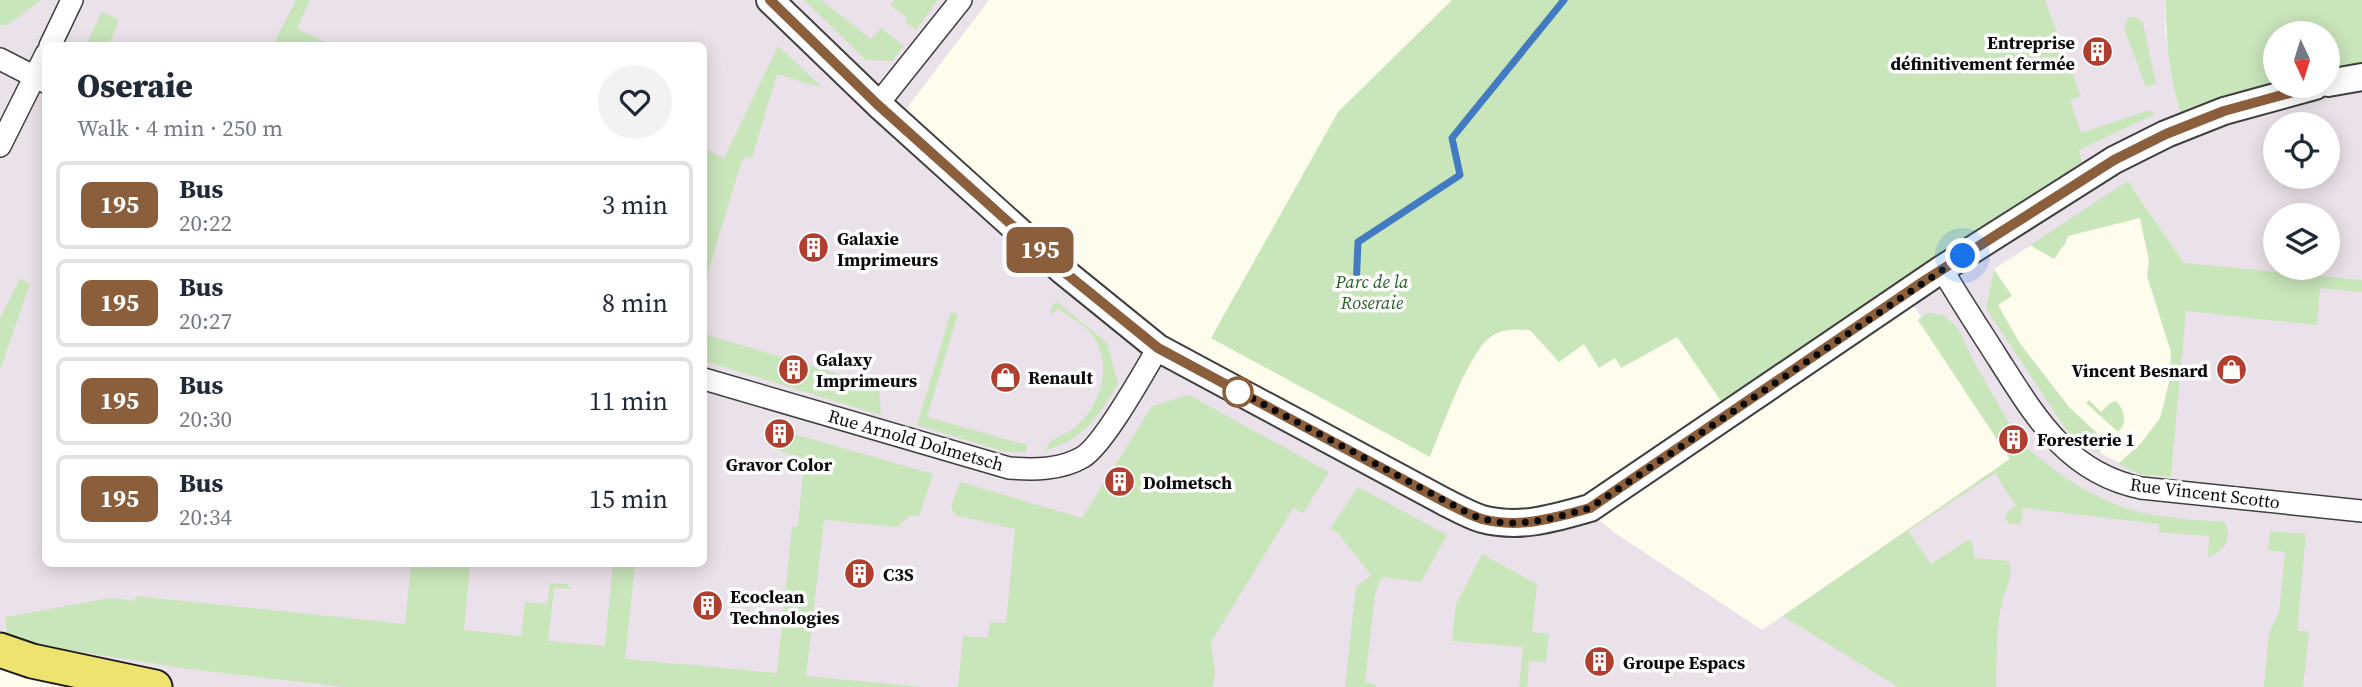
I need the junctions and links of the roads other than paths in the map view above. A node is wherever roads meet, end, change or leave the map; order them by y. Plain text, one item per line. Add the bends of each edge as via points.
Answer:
1 (72, 0) edge
2 (770, 0) edge
3 (961, 0) edge
4 (52, 42) edge
5 (0, 59) edge
6 (2362, 77) edge
7 (40, 79) edge
8 (2340, 81) edge
9 (2271, 98) edge
10 (877, 104) junction
11 (0, 146) edge
12 (1942, 269) junction
13 (1158, 348) junction
14 (707, 380) edge
15 (2362, 511) edge
16 (0, 650) edge
17 (155, 687) edge

1 - 4 street
2 - 10 street
3 - 10 street
5 - 7 street
6 - 8 street
7 - 11 street
9 - 12 street via 2224,111 2114,160
10 - 13 street via 1063,271
12 - 13 street via 1590,508 1535,523 1480,519
12 - 15 street, Rue Vincent Scotto via 2047,432 2097,472 2141,488
13 - 14 street, Rue Arnold Dolmetsch via 1100,440 1084,456 1037,470 1009,468
16 - 17 main road

